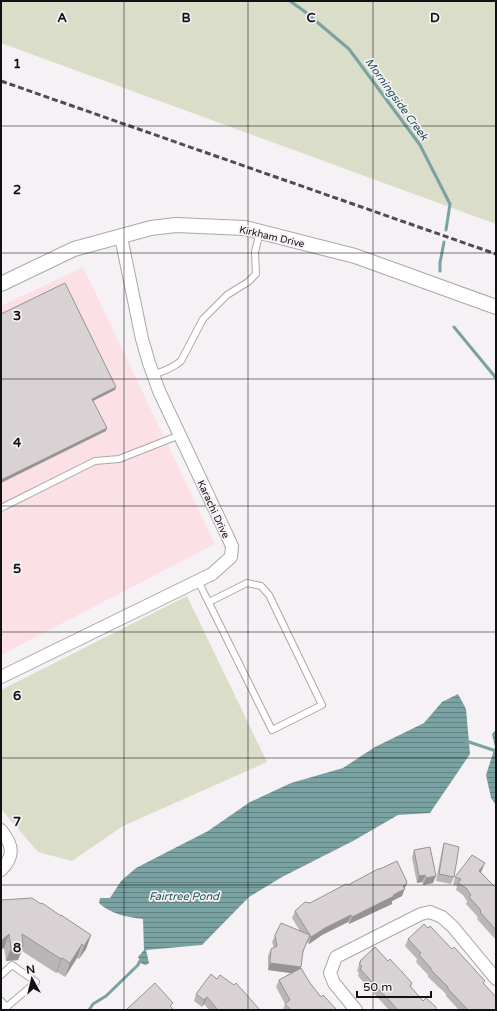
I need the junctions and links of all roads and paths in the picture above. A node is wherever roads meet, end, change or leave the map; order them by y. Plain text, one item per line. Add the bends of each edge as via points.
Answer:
1 (260, 231) junction
2 (121, 237) junction
3 (1, 284) edge
4 (496, 307) edge
5 (153, 375) junction
6 (180, 435) junction
7 (1, 508) edge
8 (198, 581) junction
9 (209, 602) junction
10 (1, 677) edge
11 (1, 830) edge
12 (1, 870) edge
13 (1, 975) edge
14 (496, 979) edge
15 (1, 1001) edge
16 (5, 1009) edge
17 (356, 1010) edge

1 - 2 street, Kirkham Drive via 176,225 151,228
1 - 4 street, Kirkham Drive via 355,256
1 - 5 lane via 255,252 254,277 227,294 203,318 181,360 167,370
2 - 3 street, Kirkham Drive via 74,249
2 - 5 street, Karachi Drive via 142,339
5 - 6 street, Karachi Drive
6 - 7 lane via 119,460 95,461
6 - 8 street, Karachi Drive via 232,546 231,557 212,574
8 - 9 lane
8 - 10 street, Karachi Drive
9 - 9 lane via 272,730 322,705 269,595 261,586 247,583
11 - 12 street via 11,848 10,860
13 - 16 lane via 12,965 36,982
14 - 17 street via 453,928 442,917 430,912 421,914 336,957 330,973 334,983
15 - 16 lane

